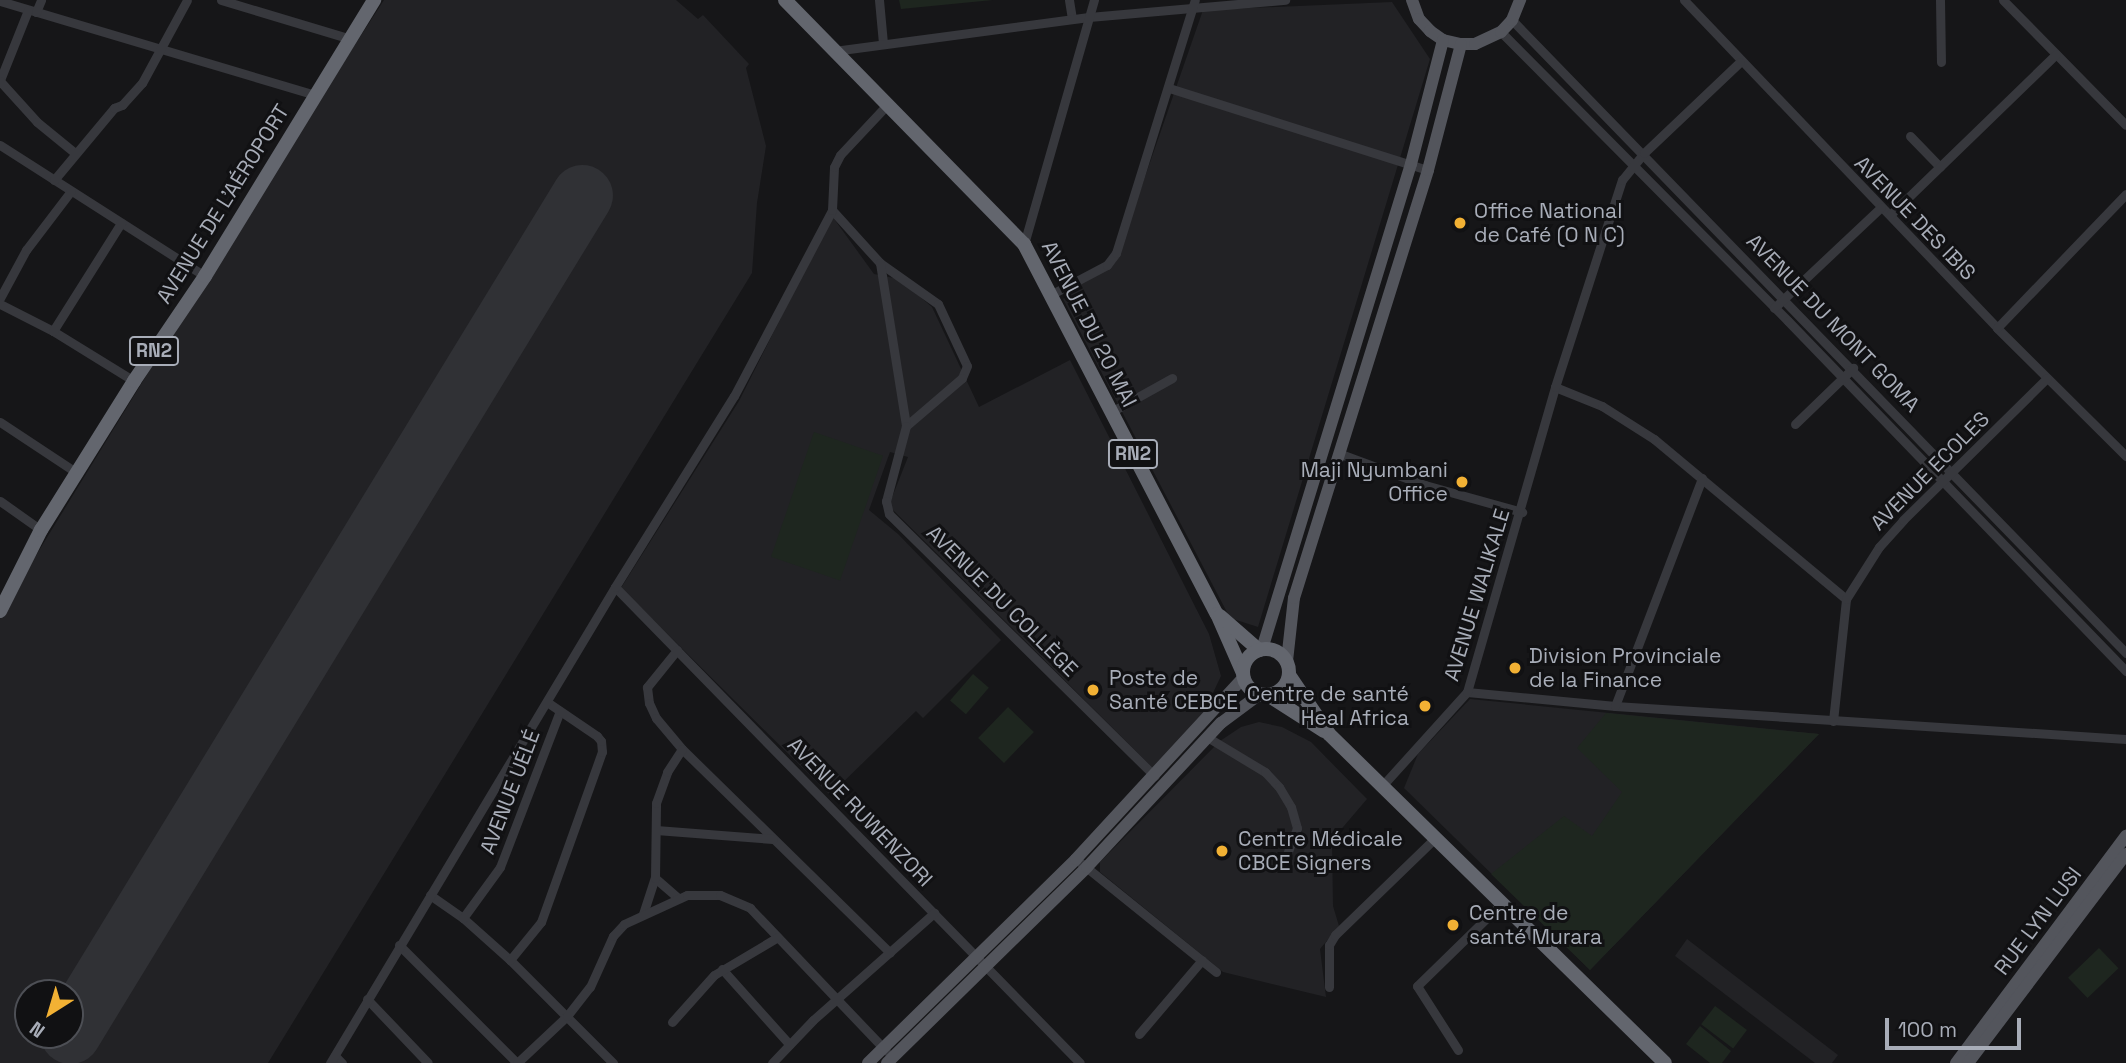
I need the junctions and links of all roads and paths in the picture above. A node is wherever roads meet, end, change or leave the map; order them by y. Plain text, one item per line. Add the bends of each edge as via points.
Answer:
1 (41, 0) edge
2 (187, 0) edge
3 (221, 0) edge
4 (374, 0) edge
5 (785, 0) edge
6 (879, 0) edge
7 (1069, 0) edge
8 (1094, 0) edge
9 (1284, 0) edge
10 (1412, 0) edge
11 (1520, 0) edge
12 (1684, 0) edge
13 (1940, 0) edge
14 (2003, 0) edge
15 (0, 1) edge
16 (1194, 4) edge
17 (32, 10) junction
18 (1089, 17) junction
19 (1072, 19) junction
20 (1512, 20) junction
21 (1501, 32) junction
22 (351, 38) junction
23 (1443, 40) junction
24 (883, 43) junction
25 (1461, 44) junction
26 (162, 50) junction
27 (834, 51) junction
28 (2056, 54) junction
29 (1740, 62) junction
30 (1941, 62) dead end
31 (0, 80) edge
32 (1168, 88) junction
33 (316, 95) junction
34 (887, 105) junction
35 (2126, 125) edge
36 (1910, 136) dead end
37 (0, 145) edge
38 (75, 153) junction
39 (1644, 153) junction
40 (1411, 164) junction
41 (1632, 166) junction
42 (1940, 167) junction
43 (1428, 170) junction
44 (54, 180) junction
45 (71, 191) junction
46 (2126, 194) edge
47 (1881, 207) junction
48 (832, 210) junction
49 (1890, 215) junction
50 (121, 223) junction
51 (1024, 244) junction
52 (880, 262) junction
53 (205, 276) junction
54 (1052, 294) junction
55 (0, 298) edge
56 (1785, 298) junction
57 (0, 304) edge
58 (1774, 308) junction
59 (1997, 328) junction
60 (53, 331) junction
61 (1853, 368) junction
62 (1172, 378) dead end
63 (1842, 379) junction
64 (2047, 379) junction
65 (134, 381) junction
66 (1555, 387) junction
67 (1111, 412) junction
68 (1897, 414) junction
69 (0, 422) edge
70 (1796, 424) dead end
71 (1886, 424) junction
72 (906, 426) junction
73 (1338, 453) junction
74 (2126, 456) edge
75 (1952, 471) junction
76 (76, 473) junction
77 (1702, 478) junction
78 (1942, 481) junction
79 (0, 501) edge
80 (1522, 512) junction
81 (2001, 522) junction
82 (41, 530) junction
83 (1991, 532) junction
84 (615, 587) junction
85 (1846, 599) junction
86 (0, 611) edge
87 (1217, 614) junction
88 (1261, 649) junction
89 (677, 650) junction
90 (2126, 653) edge
91 (1288, 668) junction
92 (2126, 671) edge
93 (1244, 675) junction
94 (1467, 692) junction
95 (1263, 694) junction
96 (547, 702) junction
97 (1615, 706) junction
98 (560, 711) junction
99 (1833, 721) junction
100 (1329, 734) junction
101 (1207, 737) junction
102 (2126, 739) edge
103 (682, 749) junction
104 (1155, 776) junction
105 (1382, 786) junction
106 (656, 830) junction
107 (2126, 836) edge
108 (1435, 838) junction
109 (773, 839) junction
110 (2126, 854) edge
111 (1286, 856) dead end
112 (1076, 859) junction
113 (1087, 867) junction
114 (655, 878) junction
115 (1059, 885) junction
116 (430, 895) junction
117 (678, 898) junction
118 (1501, 904) junction
119 (934, 913) junction
120 (643, 914) junction
121 (463, 918) junction
122 (778, 937) junction
123 (399, 945) junction
124 (890, 953) junction
125 (977, 957) junction
126 (510, 960) junction
127 (1202, 960) junction
128 (988, 967) junction
129 (722, 969) junction
130 (1216, 972) dead end
131 (1329, 987) dead end
132 (367, 999) junction
133 (838, 1000) junction
134 (566, 1016) junction
135 (672, 1023) dead end
136 (1139, 1034) dead end
137 (789, 1044) junction
138 (1458, 1050) dead end
139 (887, 1056) edge
140 (332, 1059) edge
141 (342, 1063) edge
142 (428, 1063) edge
143 (613, 1063) edge
144 (772, 1063) edge
145 (869, 1063) edge
146 (1080, 1063) edge
147 (1665, 1063) edge
148 (1956, 1063) edge
149 (1968, 1063) edge

1 - 17 street
2 - 26 street
3 - 22 street
4 - 22 highway, AVENUE DE L'AÉROPORT / RN2
5 - 27 highway, AVENUE DU 20 MAI / RN2
6 - 24 street
7 - 19 street
8 - 18 street
9 - 16 street
10 - 23 main road via 1419,19
11 - 20 main road
12 - 29 street, AVENUE DES IBIS
13 - 30 street
14 - 28 street
15 - 17 street
16 - 18 street
16 - 32 street
17 - 26 street
17 - 31 street
18 - 19 street
18 - 51 street
19 - 24 street
20 - 21 main road
20 - 39 street, AVENUE DU MONT GOMA
21 - 25 main road via 1489,40
21 - 41 street
22 - 33 highway, AVENUE DE L'AÉROPORT / RN2
23 - 25 main road
23 - 40 main road
24 - 27 street
25 - 43 main road
26 - 33 street
26 - 38 street via 133,94 114,107
27 - 34 highway, AVENUE DU 20 MAI / RN2
28 - 35 street
28 - 42 street
29 - 39 street, AVENUE WALIKALE
29 - 47 street, AVENUE DES IBIS
31 - 38 street via 37,122
32 - 40 street
32 - 54 street via 1112,260
33 - 53 highway, AVENUE DE L'AÉROPORT / RN2
34 - 48 street via 840,155 834,167
34 - 51 highway, AVENUE DU 20 MAI / RN2
36 - 42 street
37 - 44 street
38 - 44 street
39 - 41 street, AVENUE WALIKALE
39 - 56 street, AVENUE DU MONT GOMA
40 - 43 street
40 - 88 main road
41 - 58 street
41 - 66 street, AVENUE WALIKALE via 1622,180
42 - 49 street
43 - 73 main road
44 - 45 street
45 - 50 street
45 - 55 street via 26,250
46 - 59 street
47 - 49 street, AVENUE DES IBIS
47 - 56 street
48 - 52 street
48 - 84 street via 734,396
49 - 59 street, AVENUE DES IBIS
50 - 53 street
50 - 60 street
51 - 54 highway, AVENUE DU 20 MAI / RN2
52 - 72 street
52 - 72 street via 938,303 967,366 962,379
53 - 65 highway, AVENUE DE L'AÉROPORT / RN2
54 - 67 highway, AVENUE DU 20 MAI / RN2
56 - 58 street
56 - 61 street, AVENUE DU MONT GOMA
57 - 60 street
58 - 63 street
59 - 64 street, AVENUE DES IBIS
60 - 65 street
61 - 63 street
61 - 68 street, AVENUE DU MONT GOMA
62 - 67 street
63 - 70 street
63 - 71 street
64 - 74 street, AVENUE DES IBIS
64 - 75 street, AVENUE ECOLES
65 - 76 highway, AVENUE DE L'AÉROPORT / RN2
66 - 77 street via 1622,417
66 - 80 street, AVENUE WALIKALE
67 - 87 highway, AVENUE DU 20 MAI / RN2
68 - 71 street
68 - 75 street, AVENUE DU MONT GOMA
69 - 76 street
71 - 78 street
72 - 104 street, AVENUE DU COLLÈGE via 886,502 889,514
73 - 80 street via 1426,485
73 - 91 main road via 1294,598
75 - 78 street, AVENUE ECOLES
75 - 81 street, AVENUE DU MONT GOMA
76 - 82 highway, AVENUE DE L'AÉROPORT / RN2
77 - 85 street
77 - 97 street
78 - 83 street
78 - 85 street, AVENUE ECOLES via 1879,547
79 - 82 street
80 - 94 street, AVENUE WALIKALE
81 - 83 street
81 - 90 street, AVENUE DU MONT GOMA
82 - 86 highway, AVENUE DE L'AÉROPORT / RN2
83 - 92 street
84 - 89 street, AVENUE RUWENZORI
84 - 96 street
85 - 99 street, AVENUE ECOLES
87 - 88 highway, RN2
87 - 93 highway, RN2
88 - 91 highway, RN2 via 1277,651
88 - 93 highway via 1249,656
89 - 103 street via 650,680 647,694 656,718
89 - 119 street, AVENUE RUWENZORI
91 - 95 highway via 1279,691
91 - 100 highway, RN2
93 - 95 highway, RN2 via 1250,687
93 - 104 main road
94 - 97 street
94 - 105 street, AVENUE WALIKALE
95 - 100 highway, RN2
95 - 101 main road
96 - 98 street
96 - 116 street
97 - 99 street
98 - 121 street, AVENUE UÉLÉ via 500,867
98 - 126 street via 597,736 602,752 541,922
99 - 102 street
100 - 105 highway, RN2
101 - 111 street via 1265,772 1279,787 1297,828
101 - 113 main road
103 - 106 street via 660,790
103 - 109 street
104 - 112 main road
105 - 108 highway, RN2
106 - 109 street
106 - 114 street
107 - 148 main road, RUE LYN LUSI
108 - 118 highway, RN2
108 - 131 street via 1335,935 1329,945
109 - 124 street
110 - 149 main road, RUE LYN LUSI
112 - 113 street
112 - 115 main road
113 - 115 main road
113 - 127 street
114 - 117 street
114 - 120 street
115 - 125 main road
115 - 128 main road
116 - 121 street
116 - 123 street
117 - 120 street
117 - 122 street via 703,894 737,900
118 - 138 street via 1417,986
118 - 147 highway, RN2
119 - 124 street
119 - 125 street, AVENUE RUWENZORI
120 - 134 street via 613,936 590,987
121 - 126 street
122 - 129 street
122 - 133 street
123 - 132 street
123 - 134 street via 517,1063
124 - 133 street
125 - 128 street, AVENUE RUWENZORI
125 - 139 main road
126 - 134 street
127 - 130 street
127 - 136 street
128 - 139 main road
128 - 146 street, AVENUE RUWENZORI
129 - 135 street
129 - 137 street
132 - 140 street
132 - 142 street
133 - 137 street
133 - 139 street
134 - 143 street
137 - 144 street
139 - 145 main road
140 - 141 street

